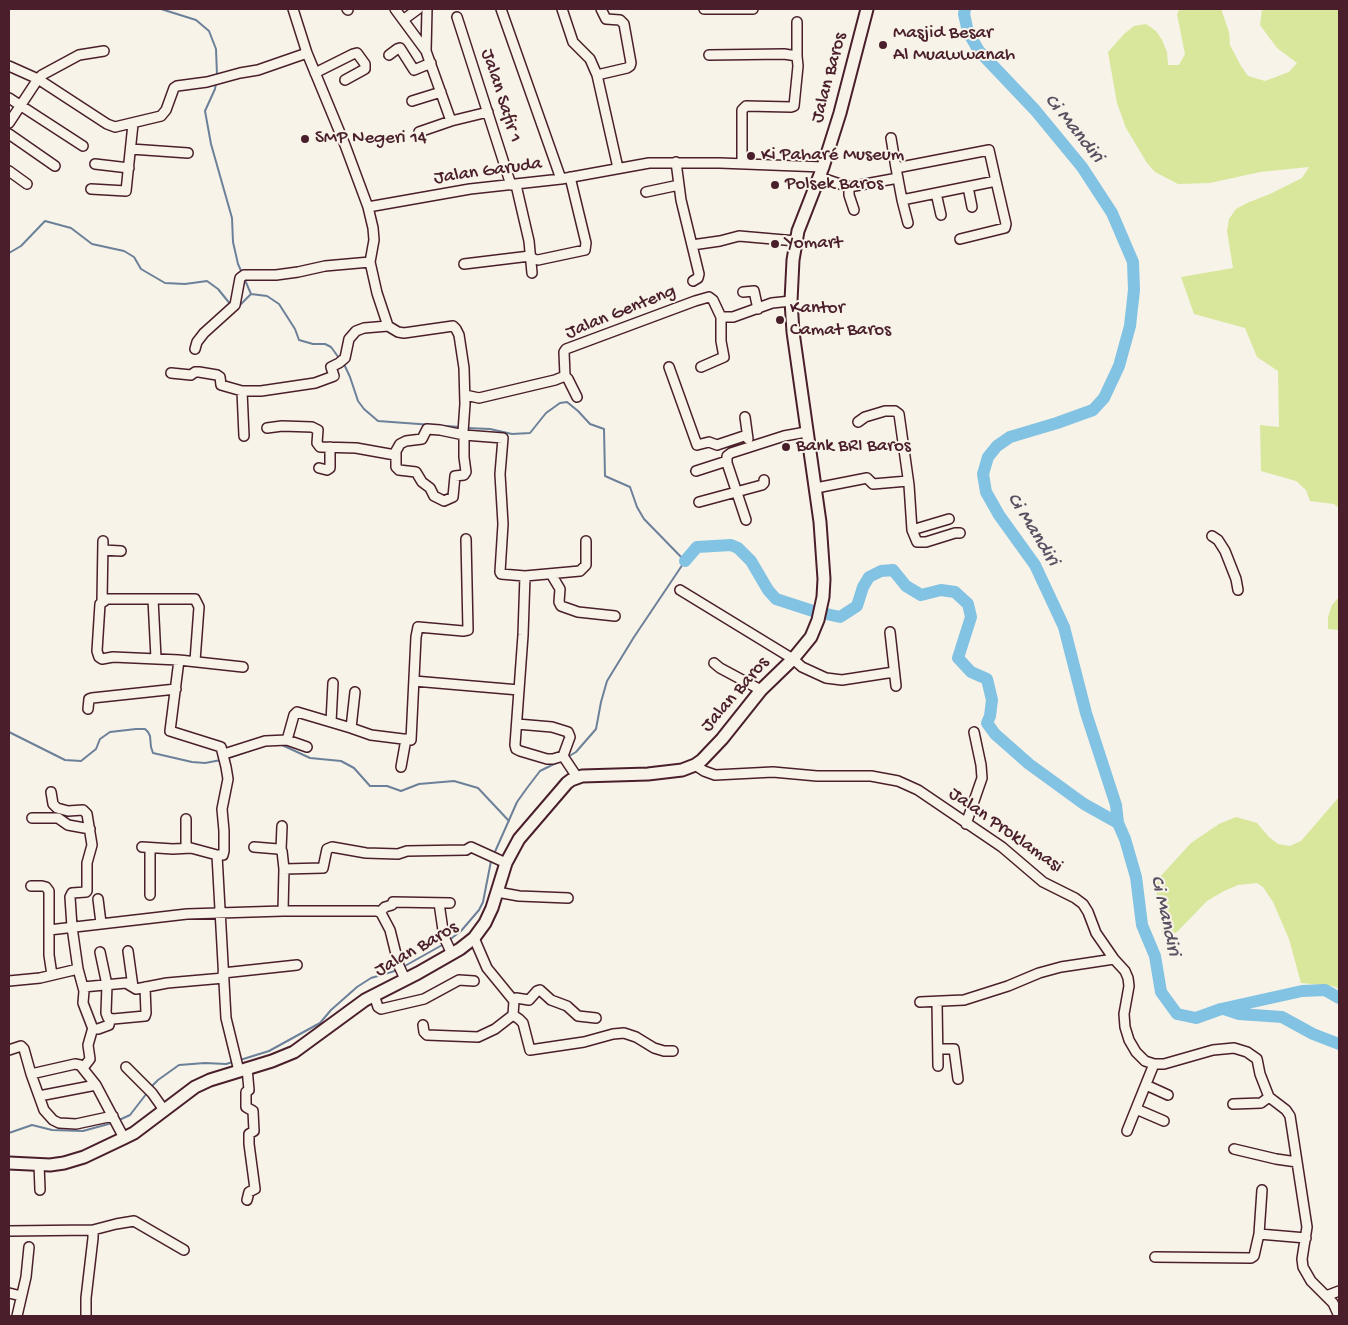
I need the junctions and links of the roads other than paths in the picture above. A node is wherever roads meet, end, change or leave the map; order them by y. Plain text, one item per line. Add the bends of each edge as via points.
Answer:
1 (293, 9) edge
2 (395, 9) edge
3 (418, 9) edge
4 (427, 9) edge
5 (502, 9) edge
6 (562, 9) edge
7 (601, 9) edge
8 (704, 9) edge
9 (753, 9) edge
10 (867, 9) edge
11 (457, 17) dead end
12 (403, 20) junction
13 (797, 22) dead end
14 (104, 51) dead end
15 (426, 51) junction
16 (307, 53) junction
17 (389, 55) dead end
18 (709, 55) dead end
19 (797, 56) junction
20 (431, 63) junction
21 (9, 66) edge
22 (315, 73) junction
23 (597, 75) junction
24 (38, 79) junction
25 (345, 80) dead end
26 (441, 92) junction
27 (9, 98) edge
28 (412, 102) dead end
29 (21, 105) junction
30 (488, 112) junction
31 (451, 121) junction
32 (9, 123) edge
33 (133, 124) junction
34 (418, 132) dead end
35 (9, 134) edge
36 (891, 138) dead end
37 (83, 146) dead end
38 (131, 149) junction
39 (188, 154) dead end
40 (676, 162) junction
41 (95, 164) dead end
42 (742, 164) junction
43 (54, 166) dead end
44 (129, 168) junction
45 (618, 168) junction
46 (896, 168) junction
47 (9, 171) edge
48 (822, 172) junction
49 (566, 178) junction
50 (898, 178) junction
51 (996, 181) junction
52 (28, 184) dead end
53 (514, 185) junction
54 (678, 185) junction
55 (968, 186) junction
56 (849, 187) junction
57 (91, 189) dead end
58 (646, 192) dead end
59 (936, 193) junction
60 (902, 200) junction
61 (368, 207) junction
62 (972, 207) dead end
63 (854, 210) dead end
64 (941, 215) dead end
65 (908, 223) dead end
66 (960, 239) dead end
67 (796, 241) junction
68 (692, 245) junction
69 (530, 256) junction
70 (370, 262) junction
71 (464, 264) dead end
72 (532, 273) dead end
73 (693, 281) dead end
74 (743, 292) dead end
75 (791, 301) junction
76 (758, 309) junction
77 (721, 317) junction
78 (388, 326) junction
79 (195, 349) dead end
80 (670, 367) dead end
81 (701, 367) dead end
82 (171, 373) dead end
83 (565, 376) junction
84 (242, 391) junction
85 (465, 396) junction
86 (577, 397) dead end
87 (745, 417) dead end
88 (858, 422) dead end
89 (267, 428) dead end
90 (464, 430) junction
91 (806, 432) junction
92 (747, 435) junction
93 (244, 436) dead end
94 (330, 447) junction
95 (750, 447) junction
96 (395, 455) junction
97 (727, 461) junction
98 (319, 468) dead end
99 (696, 471) dead end
100 (764, 480) dead end
101 (908, 481) junction
102 (816, 488) junction
103 (736, 491) junction
104 (699, 502) dead end
105 (746, 520) dead end
106 (949, 520) dead end
107 (912, 530) junction
108 (960, 533) dead end
109 (1212, 536) dead end
110 (466, 539) dead end
111 (586, 541) dead end
112 (121, 551) dead end
113 (552, 574) junction
114 (525, 576) junction
115 (680, 590) dead end
116 (1238, 590) dead end
117 (153, 599) junction
118 (102, 601) junction
119 (615, 616) dead end
120 (890, 632) dead end
121 (156, 658) junction
122 (793, 659) junction
123 (180, 660) junction
124 (195, 661) junction
125 (714, 663) dead end
126 (243, 667) dead end
127 (894, 672) junction
128 (414, 681) junction
129 (333, 683) dead end
130 (896, 686) dead end
131 (176, 689) junction
132 (519, 690) junction
133 (761, 690) junction
134 (355, 692) dead end
135 (88, 709) dead end
136 (331, 722) junction
137 (517, 724) junction
138 (352, 728) junction
139 (974, 732) dead end
140 (406, 739) junction
141 (287, 740) junction
142 (307, 748) dead end
143 (224, 755) junction
144 (565, 758) junction
145 (695, 764) junction
146 (401, 767) dead end
147 (577, 777) junction
148 (52, 792) dead end
149 (32, 818) dead end
150 (186, 819) dead end
151 (966, 824) junction
152 (282, 826) dead end
153 (90, 828) junction
154 (254, 847) dead end
155 (186, 848) junction
156 (281, 850) junction
157 (217, 855) junction
158 (499, 859) junction
159 (284, 869) junction
160 (32, 886) dead end
161 (497, 892) junction
162 (150, 895) dead end
163 (568, 898) dead end
164 (98, 899) dead end
165 (439, 903) junction
166 (450, 903) dead end
167 (282, 911) junction
168 (380, 912) junction
169 (220, 914) junction
170 (101, 924) junction
171 (72, 927) junction
172 (49, 930) junction
173 (474, 938) junction
174 (448, 946) junction
175 (128, 950) dead end
176 (100, 952) dead end
177 (1114, 959) junction
178 (297, 965) dead end
179 (78, 969) junction
180 (402, 973) junction
181 (52, 975) junction
182 (224, 975) junction
183 (474, 981) dead end
184 (9, 982) edge
185 (107, 985) junction
186 (83, 987) junction
187 (132, 987) junction
188 (145, 987) junction
189 (374, 994) junction
190 (514, 1001) junction
191 (920, 1002) dead end
192 (937, 1002) junction
193 (513, 1015) junction
194 (596, 1018) dead end
195 (110, 1019) junction
196 (424, 1025) dead end
197 (93, 1029) junction
198 (938, 1049) junction
199 (9, 1050) edge
200 (673, 1051) dead end
201 (1154, 1064) junction
202 (240, 1065) junction
203 (126, 1066) dead end
204 (938, 1066) dead end
205 (83, 1068) junction
206 (31, 1074) junction
207 (958, 1079) dead end
208 (96, 1085) junction
209 (1146, 1085) junction
210 (1168, 1095) dead end
211 (38, 1096) junction
212 (1269, 1097) junction
213 (1233, 1104) dead end
214 (1136, 1109) junction
215 (164, 1110) junction
216 (115, 1120) junction
217 (1164, 1121) dead end
218 (1127, 1131) dead end
219 (124, 1138) junction
220 (1234, 1150) dead end
221 (1297, 1162) junction
222 (9, 1163) edge
223 (39, 1164) junction
224 (40, 1190) dead end
225 (1262, 1190) dead end
226 (247, 1200) dead end
227 (92, 1230) junction
228 (9, 1231) edge
229 (1258, 1234) junction
230 (1306, 1238) junction
231 (29, 1247) dead end
232 (184, 1250) dead end
233 (1155, 1257) dead end
234 (1339, 1291) edge
235 (9, 1293) edge
236 (21, 1296) junction
237 (1326, 1296) junction
238 (1338, 1312) edge
239 (17, 1316) edge
240 (86, 1316) edge

1 - 16 street
2 - 12 street
3 - 12 street
4 - 15 street
5 - 49 street
6 - 23 street via 574,42 590,59
7 - 23 street via 606,19 620,20 624,24 631,62 627,68
8 - 9 street
10 - 48 main road, Jalan Baros
11 - 30 street, Jalan Safir 1
12 - 15 street
13 - 19 street
14 - 24 street via 74,57
15 - 20 street
16 - 22 street
16 - 33 street via 258,70 177,86 161,116
17 - 20 street via 400,48 414,70
18 - 19 street
19 - 42 street via 794,106 746,106 742,110
20 - 26 street
21 - 24 street
22 - 25 street via 357,53 365,69
22 - 61 street
23 - 45 street
24 - 29 street
24 - 33 street via 112,127
26 - 28 street
26 - 31 street
27 - 29 street
29 - 32 street
29 - 37 street
30 - 31 street
30 - 53 street, Jalan Safir 1
31 - 34 street
33 - 38 street
35 - 43 street
36 - 46 street
38 - 39 street
38 - 44 street
40 - 42 street, Jalan Garuda
40 - 45 street, Jalan Garuda
40 - 54 street
41 - 44 street
42 - 48 street, Jalan Garuda
44 - 57 street via 126,191
45 - 49 street, Jalan Garuda
46 - 50 street
46 - 51 street via 988,150
47 - 52 street
48 - 56 street, Jalan Garuda
48 - 67 main road, Jalan Baros
49 - 53 street, Jalan Garuda
49 - 69 street via 586,249 538,260
50 - 56 street
50 - 60 street
51 - 55 street
51 - 66 street via 1006,224 1004,228
53 - 61 street, Jalan Garuda via 470,189
53 - 69 street, Jalan Safir 1
54 - 58 street
54 - 68 street
55 - 59 street
55 - 62 street
56 - 63 street
59 - 60 street
59 - 64 street
60 - 65 street
61 - 70 street via 374,240
67 - 68 street via 739,236
67 - 75 main road, Jalan Baros
68 - 73 street via 699,274
69 - 71 street
69 - 72 street, Jalan Safir 1
70 - 78 street
70 - 79 street via 276,275 245,274 240,278 232,308 204,333
74 - 76 street via 754,292
75 - 76 street via 772,303
75 - 91 main road, Jalan Baros
76 - 77 street via 734,317
77 - 81 street via 724,357
77 - 83 street, Jalan Genteng via 713,300 708,297 628,325 566,349
78 - 84 street via 356,331 349,340 342,361 331,368 334,376 261,391
78 - 85 street via 404,333 455,327 464,368
80 - 92 street via 697,445 711,442 717,445
82 - 84 street via 216,375 220,377 221,385
83 - 85 street via 479,398
83 - 86 street
84 - 93 street
85 - 90 street
87 - 92 street
88 - 101 street via 885,411 898,412
89 - 94 street via 316,428 318,446
90 - 96 street via 426,429 422,439 400,444
90 - 96 street via 466,472 455,478 454,497 448,500 436,499 416,472 398,469
90 - 114 street via 502,438 500,572
91 - 95 street
91 - 102 main road, Jalan Baros
92 - 95 street
94 - 96 street
94 - 98 street via 330,468
95 - 97 street via 729,454
97 - 99 street
97 - 103 street
100 - 103 street via 763,484
101 - 102 street via 873,484 866,478
101 - 107 street
102 - 122 main road, Jalan Baros via 823,557 823,597 811,637
103 - 104 street
103 - 105 street
106 - 107 street
107 - 108 street via 916,542 920,543
109 - 116 street via 1225,551
110 - 128 street via 468,630 418,627
111 - 113 street via 586,565 583,569 576,573
112 - 118 street via 103,545
113 - 114 street
113 - 119 street via 560,589 561,606 578,612
114 - 132 street
115 - 122 street
117 - 118 street
117 - 121 street
117 - 124 street via 189,598 198,603
118 - 121 street via 99,657
120 - 127 street
121 - 123 street
122 - 127 street via 826,678 842,680
122 - 133 main road, Jalan Baros
123 - 124 street
123 - 131 street
124 - 126 street
125 - 133 street
127 - 130 street
128 - 132 street
128 - 140 street via 412,740
129 - 136 street
131 - 135 street via 92,698
131 - 143 street via 170,731 219,746
132 - 137 street
133 - 145 main road, Jalan Baros via 722,739
134 - 138 street
136 - 138 street
136 - 141 street via 295,713
137 - 144 street via 516,749 547,759
137 - 144 street via 568,732 570,737
138 - 140 street via 371,735
139 - 151 street via 982,778
140 - 146 street
141 - 142 street
141 - 143 street via 265,741
143 - 157 street via 228,779 222,808 224,851
144 - 147 street
145 - 147 main road, Jalan Baros via 666,772
145 - 151 street, Jalan Proklamasi via 715,775 772,772 871,776 898,781 918,790
147 - 158 main road, Jalan Baros via 567,783
148 - 153 street via 57,808 85,811
149 - 153 street via 58,818 68,825
150 - 155 street
151 - 177 street, Jalan Proklamasi via 1002,847 1043,882 1083,904
152 - 156 street
153 - 171 street via 92,849 87,863 87,891 70,894
154 - 156 street
155 - 157 street
155 - 162 street via 146,847
156 - 159 street
157 - 169 street
158 - 159 street via 471,847 466,850 398,854 332,847 327,849 324,868
158 - 161 main road, Jalan Baros
159 - 167 street
160 - 172 street via 46,887 49,891
161 - 163 street
161 - 173 main road, Jalan Baros via 485,923
164 - 170 street
165 - 166 street
165 - 168 street via 393,902
165 - 174 street
167 - 168 street
167 - 169 street
168 - 180 street via 390,930
169 - 170 street via 187,914
169 - 182 street
170 - 171 street
171 - 172 street
171 - 179 street
172 - 181 street
173 - 174 main road, Jalan Baros
173 - 190 street via 487,968
174 - 180 main road, Jalan Baros
175 - 187 street
176 - 185 street
177 - 192 street via 1060,967 974,997
177 - 201 street, Jalan Proklamasi via 1128,978 1124,1014 1129,1040 1145,1061
178 - 182 street
179 - 181 street
179 - 186 street
180 - 189 main road, Jalan Baros
181 - 184 street
182 - 188 street
182 - 202 street via 226,1018
183 - 189 street via 459,980 424,999 381,1009
185 - 186 street
185 - 187 street via 126,983
185 - 195 street via 106,1013
186 - 197 street via 84,1006
187 - 188 street
188 - 195 street via 146,1015
189 - 202 main road, Jalan Baros via 294,1052
190 - 193 street
190 - 194 street via 516,998 529,1000 540,990 578,1016
191 - 192 street
192 - 198 street
193 - 196 street via 478,1037 427,1035
193 - 200 street via 523,1023 531,1051 624,1033 654,1048
195 - 197 street via 109,1025
197 - 205 street via 88,1042 90,1059
198 - 204 street
198 - 207 street via 953,1049
199 - 206 street via 23,1047
201 - 209 street
201 - 212 street via 1234,1048 1257,1059
202 - 215 main road, Jalan Baros via 195,1087
202 - 226 street via 249,1090 246,1092 246,1107 253,1111 254,1131 249,1134 249,1144 255,1190 249,1192
203 - 215 street
205 - 206 street via 75,1064
205 - 208 street
206 - 211 street
208 - 211 street
208 - 216 street
209 - 210 street
209 - 214 street
211 - 216 street via 48,1116 59,1123
212 - 213 street via 1261,1103
212 - 221 street via 1290,1116
214 - 217 street
214 - 218 street
215 - 219 main road, Jalan Baros
216 - 219 street
219 - 223 main road, Jalan Baros via 84,1157 64,1163
220 - 221 street
221 - 230 street
222 - 223 main road, Jalan Baros
223 - 224 street
225 - 229 street
227 - 228 street
227 - 232 street via 134,1221
227 - 240 street
229 - 230 street
229 - 233 street via 1257,1250 1252,1257
230 - 237 street via 1303,1267
231 - 236 street
234 - 237 street
235 - 236 street
236 - 239 street
237 - 238 street

